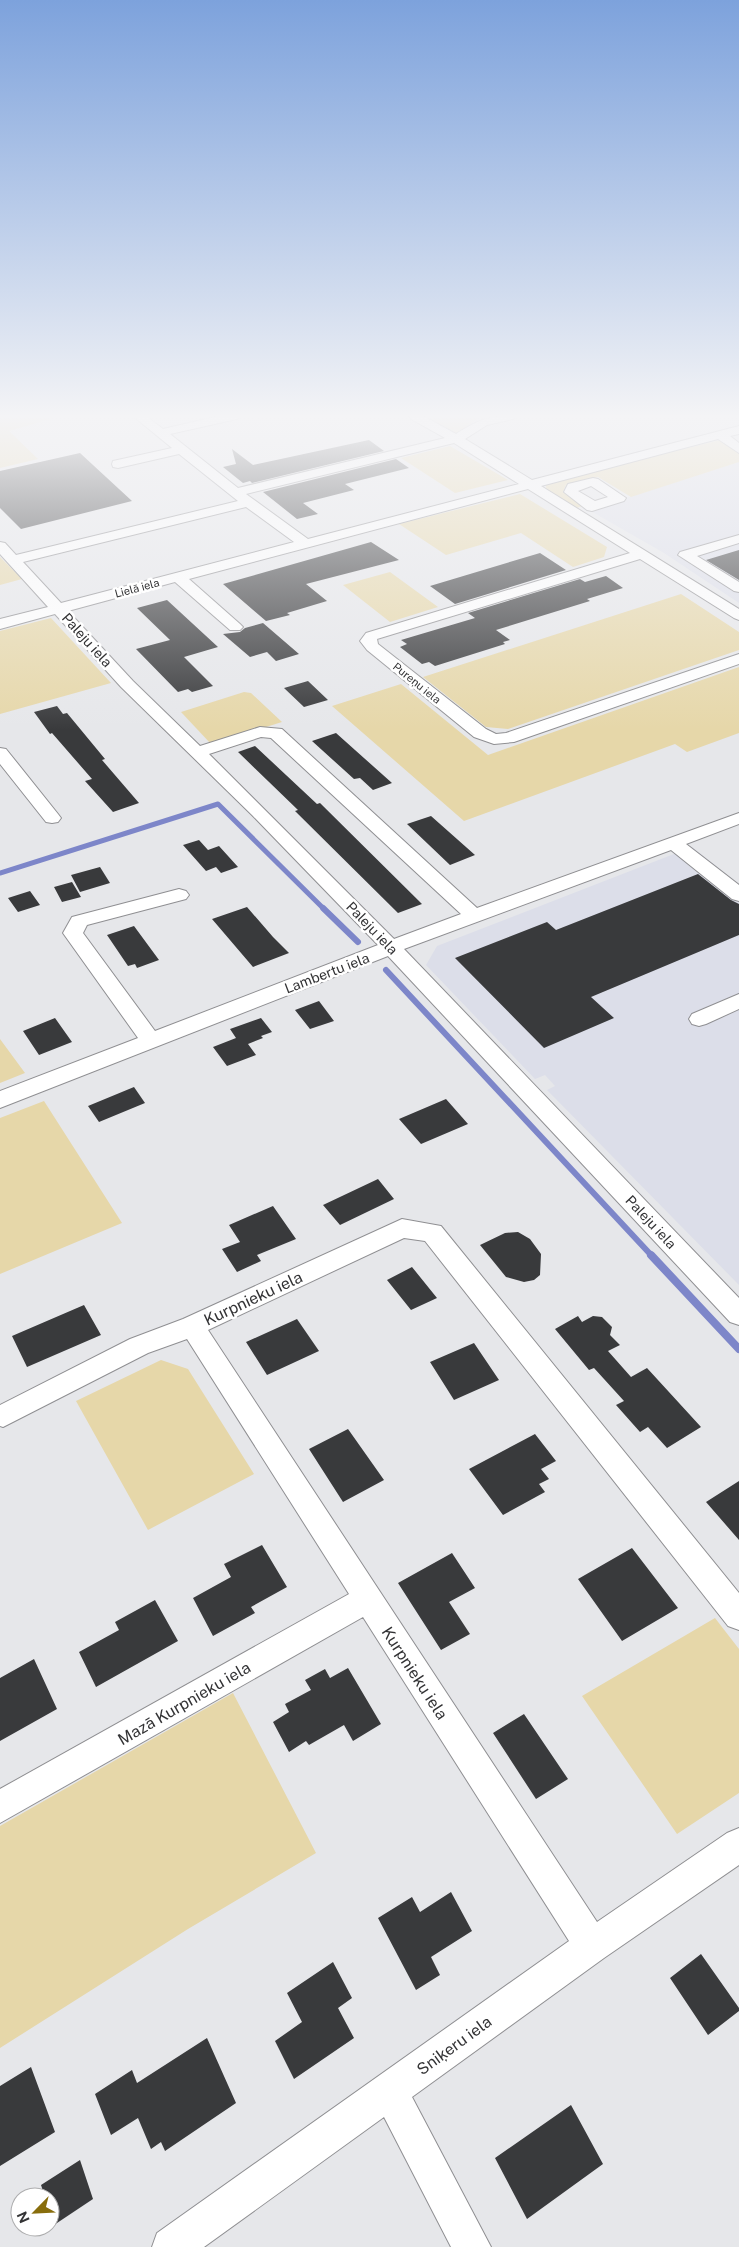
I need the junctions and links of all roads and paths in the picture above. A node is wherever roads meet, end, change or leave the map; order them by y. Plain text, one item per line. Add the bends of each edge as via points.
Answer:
1 (173, 521) edge
2 (274, 521) edge
3 (388, 521) edge
4 (588, 521) edge
5 (739, 539) edge
6 (304, 543) junction
7 (0, 546) edge
8 (642, 554) junction
9 (14, 560) junction
10 (178, 577) junction
11 (739, 588) edge
12 (59, 609) junction
13 (739, 615) edge
14 (0, 624) edge
15 (235, 627) dead end
16 (739, 659) edge
17 (198, 752) junction
18 (0, 753) edge
19 (52, 818) dead end
20 (739, 818) edge
21 (674, 843) junction
22 (179, 894) dead end
23 (739, 895) edge
24 (474, 916) junction
25 (391, 948) junction
26 (739, 1001) edge
27 (699, 1019) dead end
28 (152, 1041) junction
29 (0, 1100) edge
30 (739, 1316) edge
31 (192, 1326) junction
32 (3, 1416) dead end
33 (368, 1599) junction
34 (739, 1616) edge
35 (0, 1807) edge
36 (737, 1849) edge
37 (592, 1946) junction
38 (390, 2092) junction
39 (170, 2247) edge
40 (472, 2247) edge

1 - 9 street
2 - 6 street
3 - 6 street, Lielā iela
4 - 8 street
5 - 11 street via 685,555
6 - 10 street, Lielā iela
7 - 9 street, Paleju iela
8 - 13 street
8 - 16 street, Pureņu iela via 371,636 368,641 480,733 494,739 508,738
9 - 12 street, Paleju iela
10 - 12 street, Lielā iela
10 - 15 street
12 - 14 street, Lielā iela
12 - 17 street, Paleju iela via 127,684
17 - 24 street via 260,732 276,733
17 - 25 street, Paleju iela
18 - 19 street
20 - 21 street, Lambertu iela
21 - 23 street
21 - 24 street, Lambertu iela
22 - 28 street via 79,921 73,933
24 - 25 street, Lambertu iela
25 - 28 street, Lambertu iela
25 - 30 street, Paleju iela
26 - 27 street
28 - 29 street, Lambertu iela
31 - 32 street via 139,1346
31 - 33 street, Kurpnieku iela
31 - 34 street, Kurpnieku iela via 402,1228 432,1234
33 - 35 street, Mazā Kurpnieku iela
33 - 37 street, Kurpnieku iela
36 - 37 street, Sniķeru iela
37 - 38 street, Sniķeru iela
38 - 39 street, Sniķeru iela
38 - 40 street

